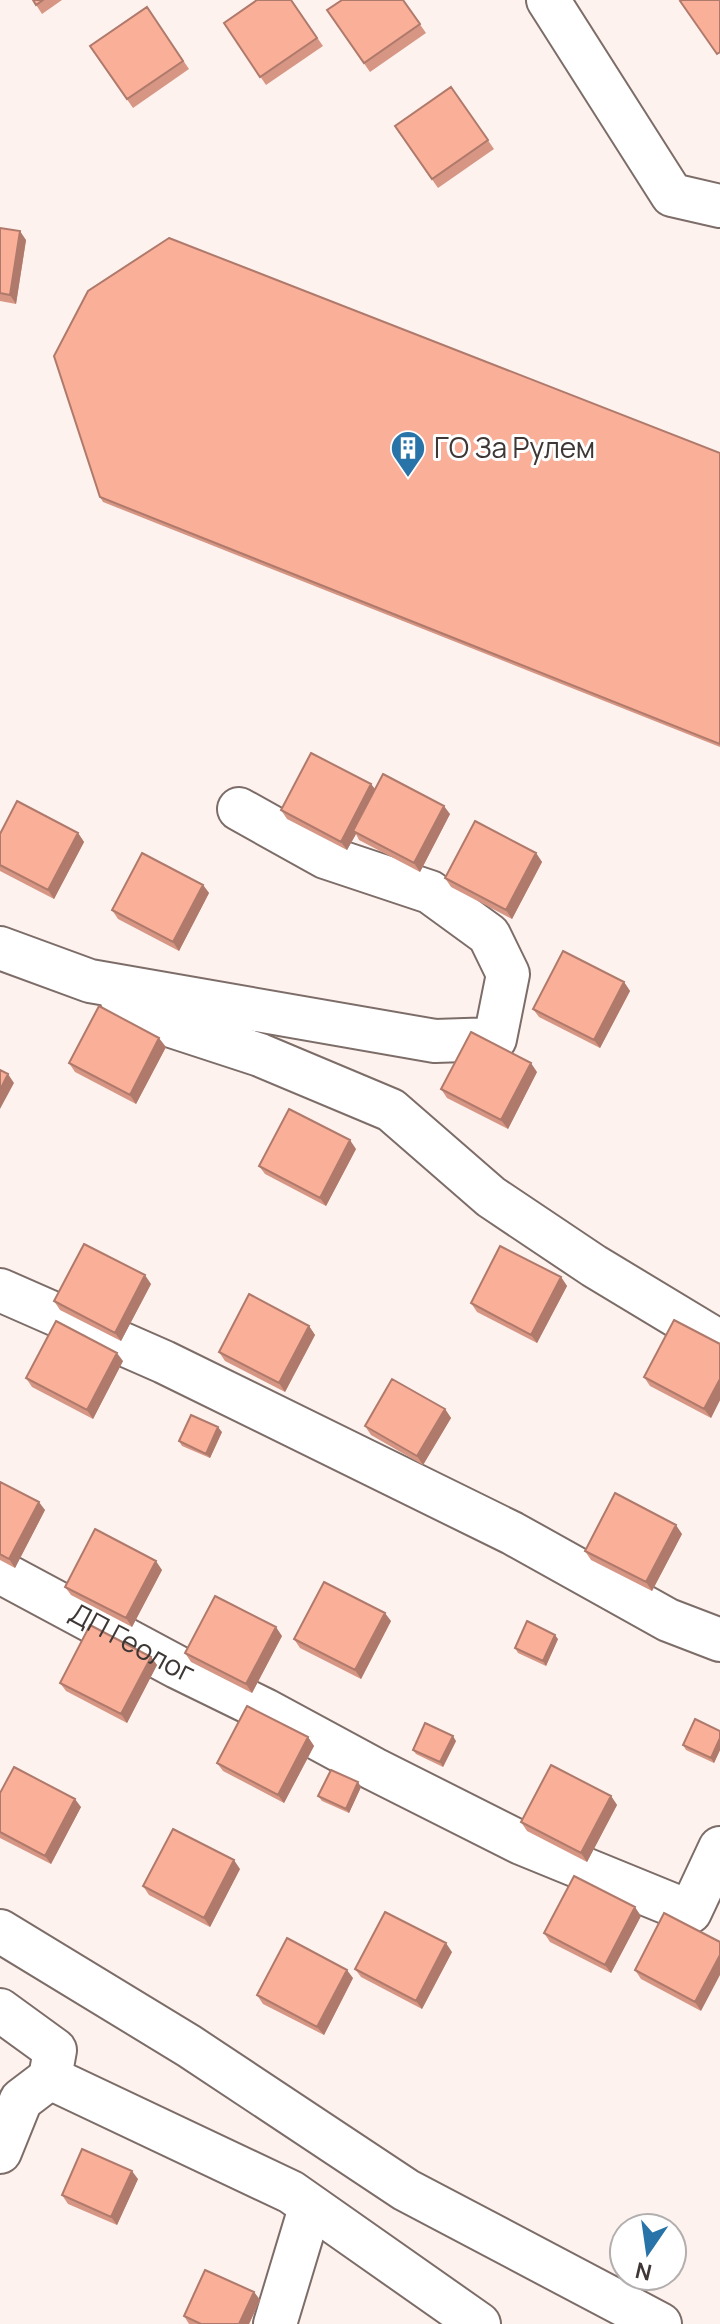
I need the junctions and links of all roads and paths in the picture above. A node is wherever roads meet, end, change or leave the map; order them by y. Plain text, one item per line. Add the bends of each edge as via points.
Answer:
1 (548, 0) edge
2 (720, 206) edge
3 (239, 809) dead end
4 (0, 948) edge
5 (90, 981) junction
6 (0, 1290) edge
7 (720, 1342) edge
8 (0, 1572) edge
9 (720, 1640) edge
10 (720, 1848) edge
11 (0, 1931) edge
12 (0, 2010) edge
13 (50, 2078) junction
14 (0, 2152) edge
15 (310, 2208) junction
16 (275, 2324) edge
17 (479, 2324) edge
18 (660, 2324) edge

1 - 2 street via 672,195
3 - 5 street via 325,857 430,892 489,935 508,974 495,1039 435,1041
4 - 5 street
5 - 7 street via 159,1022 260,1055 391,1110 491,1197
6 - 9 street via 164,1362 512,1533 668,1620
8 - 10 street, ДП Геолог via 521,1843 690,1912
11 - 18 street via 189,2046 406,2190
12 - 13 street via 55,2050
13 - 14 street via 21,2100
13 - 15 street via 291,2192
15 - 16 street
15 - 17 street

